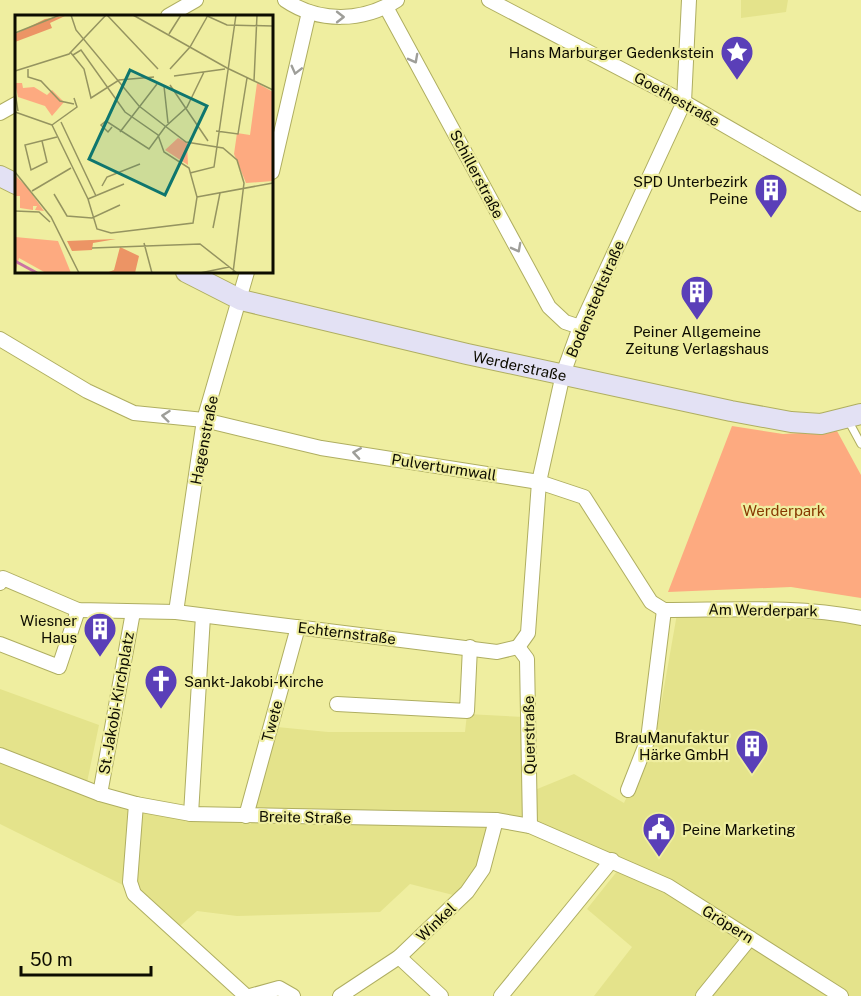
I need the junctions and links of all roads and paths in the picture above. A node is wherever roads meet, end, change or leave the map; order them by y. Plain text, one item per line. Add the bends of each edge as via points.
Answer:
1 (196, 0) edge
2 (285, 0) edge
3 (489, 0) edge
4 (688, 0) edge
5 (392, 3) edge
6 (309, 12) junction
7 (170, 15) edge
8 (684, 102) junction
9 (15, 105) edge
10 (0, 113) edge
11 (273, 168) edge
12 (0, 176) edge
13 (15, 184) edge
14 (861, 204) edge
15 (188, 273) edge
16 (247, 273) edge
17 (241, 300) junction
18 (580, 327) junction
19 (0, 339) edge
20 (563, 374) junction
21 (854, 416) edge
22 (204, 420) junction
23 (861, 444) edge
24 (539, 482) junction
25 (1, 579) edge
26 (78, 610) junction
27 (664, 610) junction
28 (132, 612) junction
29 (176, 612) junction
30 (203, 616) junction
31 (861, 618) edge
32 (298, 627) junction
33 (0, 644) edge
34 (470, 647) junction
35 (518, 647) junction
36 (337, 704) dead end
37 (0, 755) edge
38 (628, 790) dead end
39 (100, 794) junction
40 (136, 804) junction
41 (191, 814) junction
42 (246, 816) junction
43 (496, 820) junction
44 (530, 826) junction
45 (612, 860) junction
46 (750, 938) junction
47 (399, 957) junction
48 (248, 996) edge
49 (292, 996) edge
50 (340, 996) edge
51 (441, 996) edge
52 (501, 996) edge
53 (703, 996) edge
54 (841, 996) edge

1 - 7 street
2 - 6 street
3 - 8 street, Goethestraße
4 - 8 street
6 -> 5 street via 348,17
5 -> 18 street, Schillerstraße via 549,307 565,322
6 -> 11 street
8 - 14 street, Goethestraße
8 - 18 street, Bodenstedtstraße
9 - 10 street
12 - 13 street
15 - 17 street, Werderstraße
16 - 17 street, Hagenstraße
17 - 20 street, Werderstraße
17 - 22 street, Hagenstraße
18 - 20 street, Bodenstedtstraße
22 -> 19 street, Pulverturmwall via 134,413 87,391
20 - 21 street, Werderstraße via 791,422 820,424
20 - 24 street, Bodenstedtstraße
21 - 23 lane
24 -> 22 street, Pulverturmwall via 321,448
22 - 29 street, Hagenstraße
24 - 27 street, Pulverturmwall via 584,497 651,602
24 - 35 street, Bodenstedtstraße via 528,633
25 - 26 street
26 - 28 street, Echternstraße
26 - 33 street via 59,667
27 - 31 street, Am Werderpark via 791,609
27 - 38 street via 648,739
28 - 29 street, Echternstraße
28 - 39 street, St.-Jakobi-Kirchplatz
29 - 30 street, Echternstraße
30 - 32 street, Echternstraße
30 - 41 street
32 - 34 street, Echternstraße
32 - 42 street, Twete
34 - 35 street, Echternstraße via 497,652
34 - 36 street via 467,711
35 - 44 street, Querstraße via 527,659
37 - 39 street, Breite Straße
39 - 40 street, Breite Straße
40 - 41 street, Breite Straße
40 - 48 street via 130,882 134,894
41 - 42 street, Breite Straße
42 - 43 street, Breite Straße
43 - 44 street, Breite Straße
43 - 47 street, Winkel via 483,869 467,892
44 - 45 street, Breite Straße
45 - 46 street, Gröpern via 668,886
45 - 52 street
46 - 53 street
46 - 54 street, Gröpern
47 - 50 street, Winkel
47 - 51 street
48 - 49 street via 279,988

